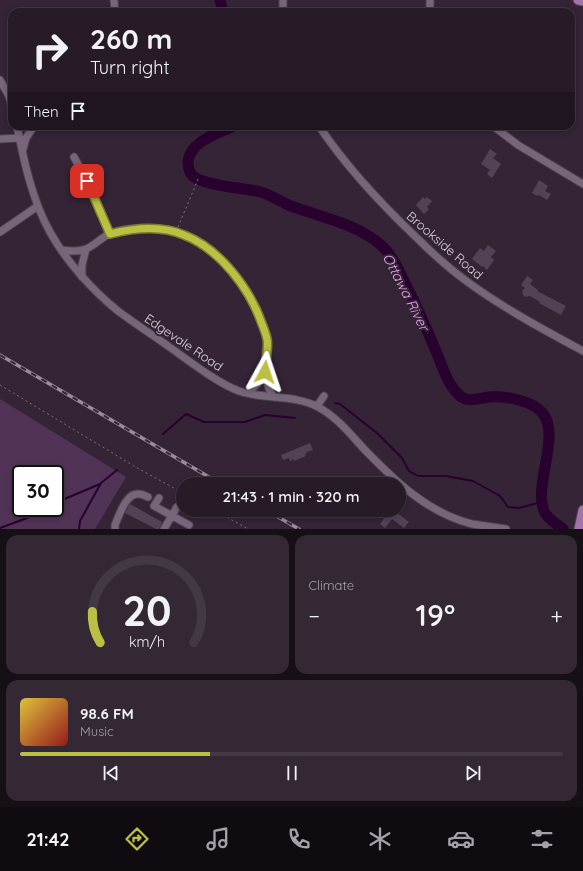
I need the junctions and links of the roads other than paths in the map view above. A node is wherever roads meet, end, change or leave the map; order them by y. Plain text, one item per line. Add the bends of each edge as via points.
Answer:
1 (578, 0) edge
2 (583, 1) edge
3 (0, 80) edge
4 (8, 94) edge
5 (18, 130) edge
6 (31, 130) edge
7 (323, 130) edge
8 (498, 130) edge
9 (19, 138) junction
10 (0, 139) edge
11 (23, 154) junction
12 (74, 157) dead end
13 (583, 184) edge
14 (38, 206) junction
15 (0, 232) edge
16 (110, 234) junction
17 (86, 249) junction
18 (62, 250) junction
19 (82, 277) junction
20 (583, 352) edge
21 (265, 372) junction
22 (248, 394) junction
23 (274, 396) junction
24 (324, 396) dead end
25 (317, 406) junction
26 (148, 497) dead end
27 (159, 498) dead end
28 (176, 509) edge
29 (583, 510) edge
30 (172, 516) junction
31 (190, 525) dead end
32 (579, 526) edge
33 (115, 529) edge
34 (164, 529) edge
35 (506, 529) edge

1 - 2 main road
3 - 4 street
5 - 9 street, Edgevale Road
6 - 11 street via 26,138
7 - 20 street, Brookside Road via 358,178 435,255 489,298
8 - 13 street via 518,145
9 - 10 street
9 - 11 street, Edgevale Road
11 - 14 street, Edgevale Road
12 - 16 street
14 - 15 street
14 - 18 street, Edgevale Road
16 - 17 street
16 - 21 street via 138,228 167,230 184,234 208,249 243,285 258,313 268,339
17 - 18 street
17 - 19 street
18 - 19 street, Edgevale Road
19 - 22 street, Edgevale Road via 118,311 213,377
21 - 22 street
21 - 23 street via 268,386
22 - 23 street, Edgevale Road
23 - 25 street, Edgevale Road
24 - 25 street
25 - 35 street, Edgevale Road via 340,423 392,478 416,498 456,519
26 - 33 street via 140,494 129,497
27 - 30 street via 154,506
28 - 30 street
29 - 32 main road
30 - 31 street
30 - 34 street

